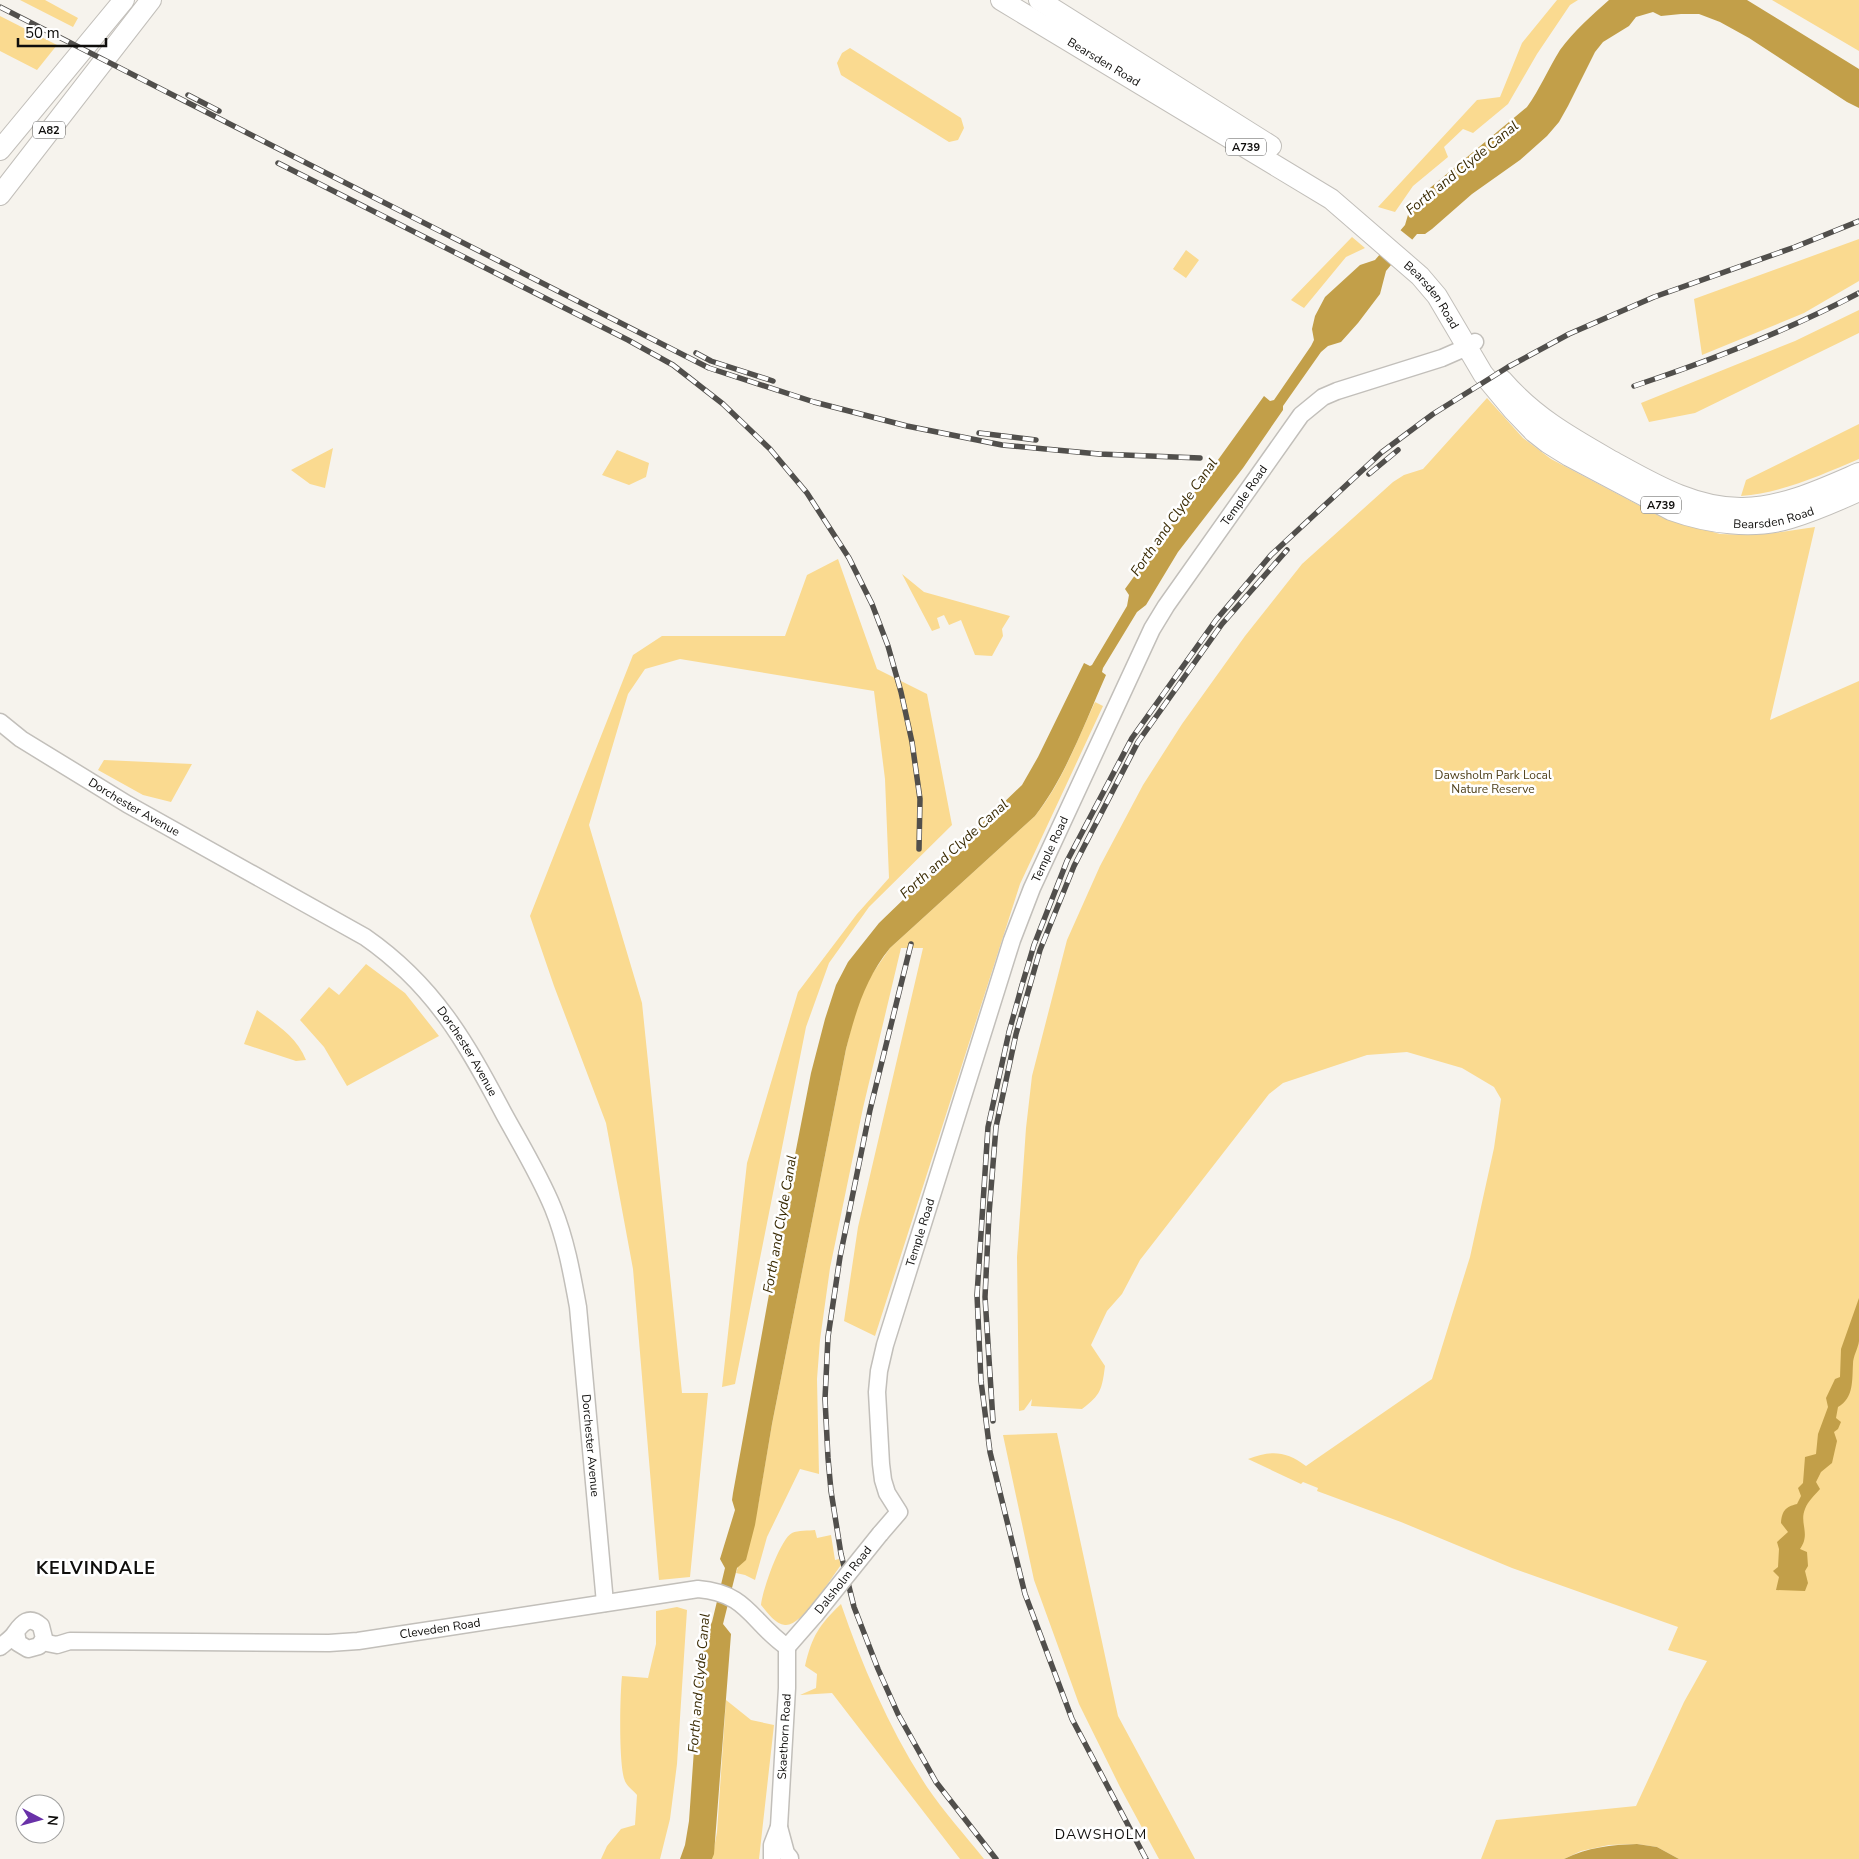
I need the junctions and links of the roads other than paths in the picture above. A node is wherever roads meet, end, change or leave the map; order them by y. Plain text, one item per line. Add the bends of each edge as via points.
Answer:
1 (124, 0) edge
2 (151, 0) edge
3 (1000, 0) edge
4 (1039, 0) edge
5 (1055, 13) edge
6 (0, 150) edge
7 (0, 195) edge
8 (1470, 344) junction
9 (1859, 473) edge
10 (1859, 491) edge
11 (0, 722) edge
12 (899, 1512) joint
13 (605, 1603) junction
14 (43, 1636) junction
15 (19, 1640) junction
16 (0, 1647) edge
17 (787, 1647) junction
18 (0, 1656) edge
19 (779, 1827) junction
20 (772, 1859) edge
21 (786, 1859) edge

1 - 6 main road, A82
2 - 7 main road, A82
3 - 5 main road, Bearsden Road / A739
4 - 5 main road, Bearsden Road / A739
5 - 8 main road, Bearsden Road / A739 via 1376,230 1404,254
8 - 9 main road, Bearsden Road / A739 via 1504,382 1553,426 1642,477 1690,499 1726,508 1769,506
8 - 10 main road, Bearsden Road / A739 via 1494,389 1534,432 1656,503 1687,516 1747,524 1770,522 1789,519
8 - 12 street, Temple Road via 1442,358 1337,391 1323,397 1302,415 1166,606 1139,655 1032,888 1012,940 885,1345 877,1392 881,1464 887,1493
11 - 13 street, Dorchester Avenue via 21,739 126,804 365,937 429,994 456,1029 475,1058 553,1208 572,1272
12 - 17 street, Dalsholm Road, bridge
13 - 14 street, Cleveden Road via 339,1643 70,1641
13 - 17 street, Cleveden Road via 698,1589 723,1594 750,1611 767,1632
14 - 15 street, Cleveden Road via 33,1649
14 - 15 street, Cleveden Road via 38,1623 29,1621 20,1624
15 - 16 street, Cleveden Road
15 - 18 street, Cleveden Road via 4,1656
17 - 19 street, Skaethorn Road
19 - 20 street, Skaethorn Road via 772,1845
19 - 21 street, Skaethorn Road

